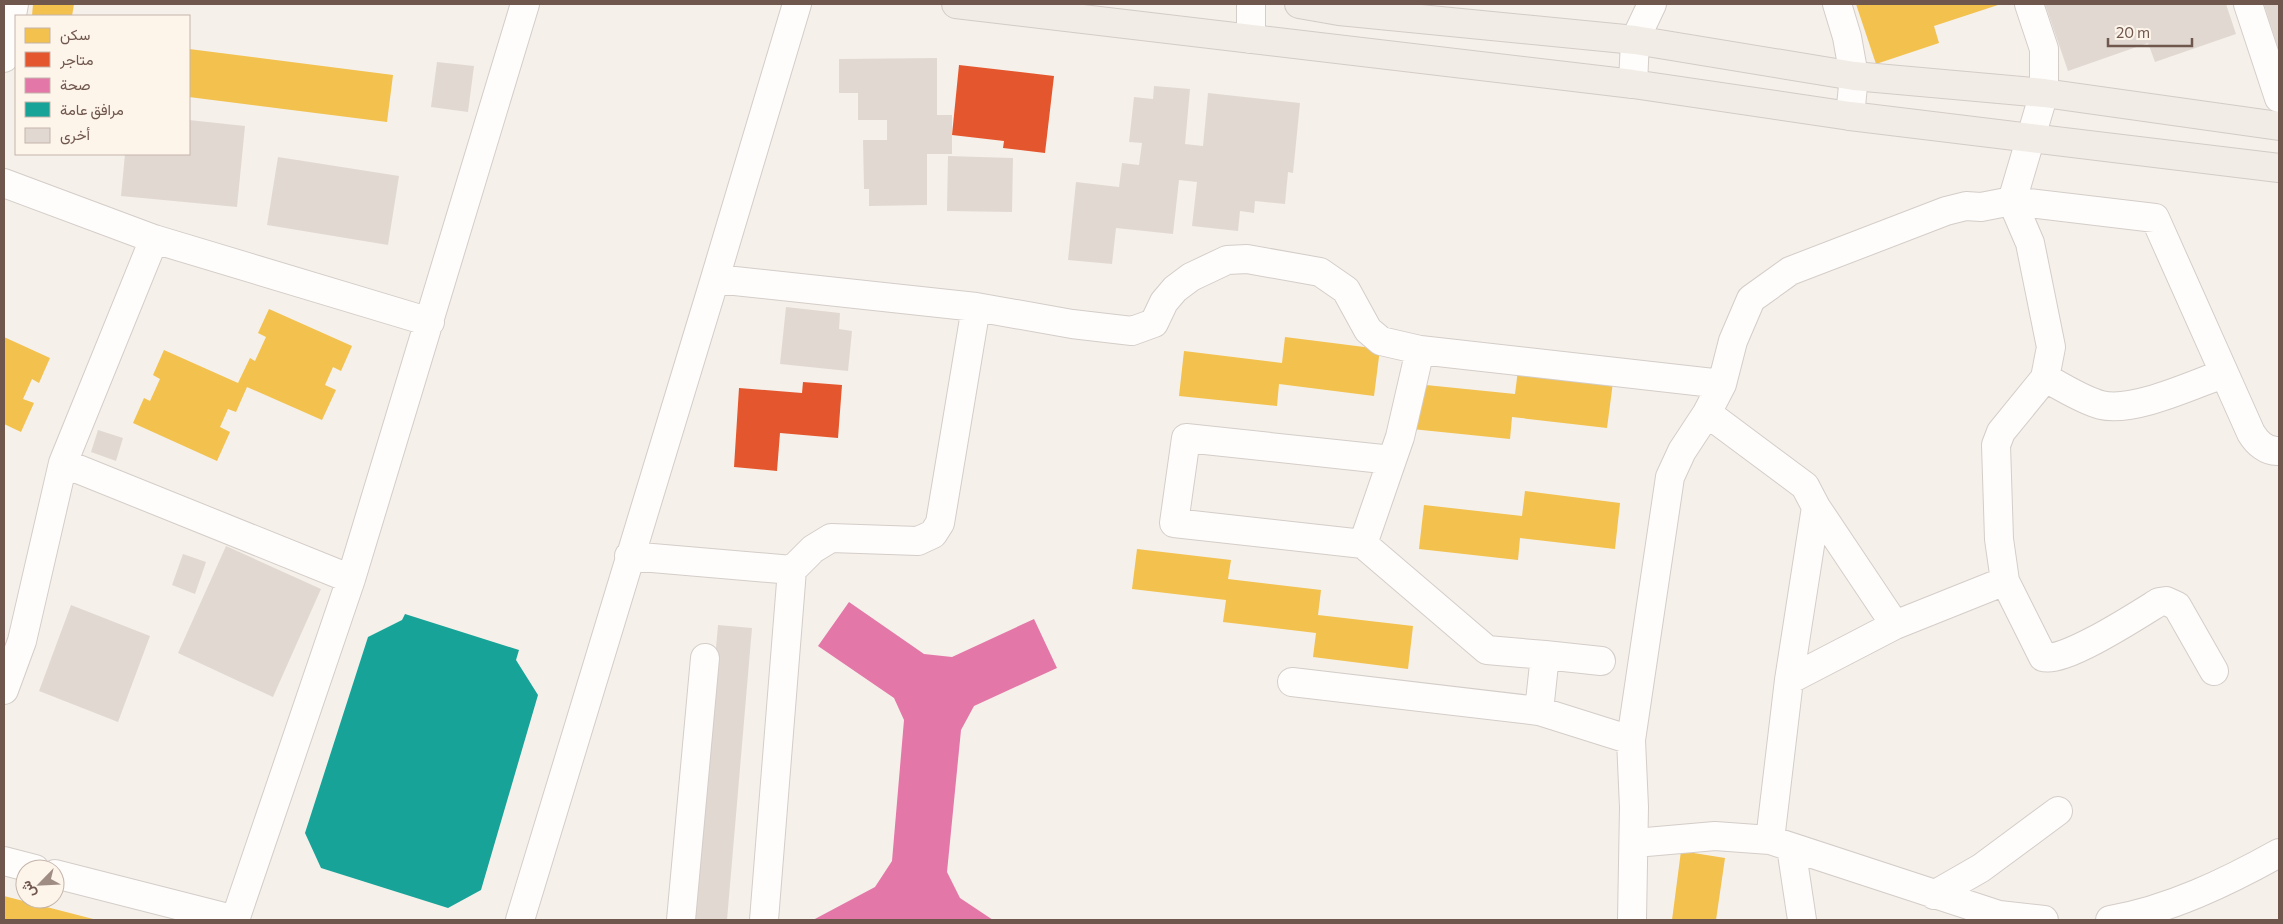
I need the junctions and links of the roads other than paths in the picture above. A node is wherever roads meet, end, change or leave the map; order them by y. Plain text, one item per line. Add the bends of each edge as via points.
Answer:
1 (14, 4) edge
2 (525, 4) edge
3 (797, 4) edge
4 (956, 4) edge
5 (1251, 4) edge
6 (1299, 4) edge
7 (1652, 4) edge
8 (1837, 4) edge
9 (2029, 4) edge
10 (2248, 4) edge
11 (1335, 7) edge
12 (1251, 39) junction
13 (1635, 40) junction
14 (4, 58) edge
15 (1854, 76) junction
16 (1633, 84) junction
17 (2044, 93) junction
18 (2279, 98) edge
19 (1850, 116) junction
20 (2279, 126) edge
21 (2032, 138) junction
22 (2279, 168) edge
23 (4, 183) edge
24 (2012, 201) junction
25 (154, 239) junction
26 (716, 279) junction
27 (976, 307) junction
28 (430, 322) junction
29 (1420, 350) junction
30 (2224, 374) junction
31 (2045, 378) junction
32 (1722, 384) junction
33 (1707, 413) junction
34 (2279, 450) edge
35 (1392, 460) junction
36 (64, 463) junction
37 (1816, 507) junction
38 (1363, 544) junction
39 (629, 556) junction
40 (792, 570) junction
41 (350, 579) junction
42 (2005, 581) junction
43 (1895, 625) junction
44 (1545, 655) junction
45 (706, 658) dead end
46 (1601, 661) dead end
47 (2214, 671) dead end
48 (1790, 680) junction
49 (1292, 682) dead end
50 (4, 690) edge
51 (1539, 711) junction
52 (1631, 740) junction
53 (2058, 811) dead end
54 (1634, 843) junction
55 (1780, 844) junction
56 (2279, 853) edge
57 (65, 877) edge
58 (1934, 895) junction
59 (235, 920) edge
60 (520, 920) edge
61 (681, 920) edge
62 (764, 920) edge
63 (1632, 920) edge
64 (1802, 920) edge
65 (2044, 920) edge
66 (2110, 920) edge

1 - 14 street
2 - 28 street
3 - 26 street
4 - 12 main road
5 - 12 street
6 - 11 main road
7 - 13 street
8 - 15 street
9 - 17 street via 2044,49
10 - 18 street
11 - 13 main road
12 - 16 main road
13 - 15 main road
13 - 16 street
15 - 17 main road
15 - 19 street
16 - 19 main road
17 - 20 main road
17 - 21 street
19 - 21 main road
21 - 22 main road
21 - 24 street
23 - 25 street
24 - 30 street via 2154,218
24 - 31 street via 2030,243 2048,328 2051,347
24 - 32 street via 1946,211 1790,270 1751,299 1733,341
25 - 28 street
25 - 36 street
26 - 27 street
26 - 39 street
27 - 29 street via 1132,331 1154,323 1164,302 1191,277 1227,260 1247,259 1320,272 1346,290 1368,330 1381,341
27 - 40 street via 940,522 933,534 918,541 831,538 813,548
28 - 41 street
29 - 32 street
29 - 35 street
30 - 31 street via 2147,401 2115,407 2100,404
30 - 34 street via 2256,441 2267,449
31 - 42 street via 2001,432 1996,445 1999,539
32 - 33 street
33 - 37 street via 1805,486
33 - 52 street via 1682,451 1670,477
35 - 38 street
35 - 38 street via 1186,438 1174,522
36 - 41 street
36 - 50 street via 22,641
37 - 43 street
37 - 48 street
38 - 44 street via 1486,650
39 - 40 street
39 - 60 street
40 - 62 street
41 - 59 street
42 - 43 street
42 - 47 street via 2043,657 2057,658 2077,649 2166,601 2177,606
43 - 48 street
44 - 46 street
44 - 51 street
45 - 61 street
48 - 55 street
49 - 51 street
51 - 52 street
52 - 54 street
53 - 58 street via 1981,868
54 - 55 street via 1715,836
54 - 63 street
55 - 58 street
55 - 64 street
56 - 66 street via 2232,879 2136,916
57 - 59 street
58 - 65 street via 1999,915

